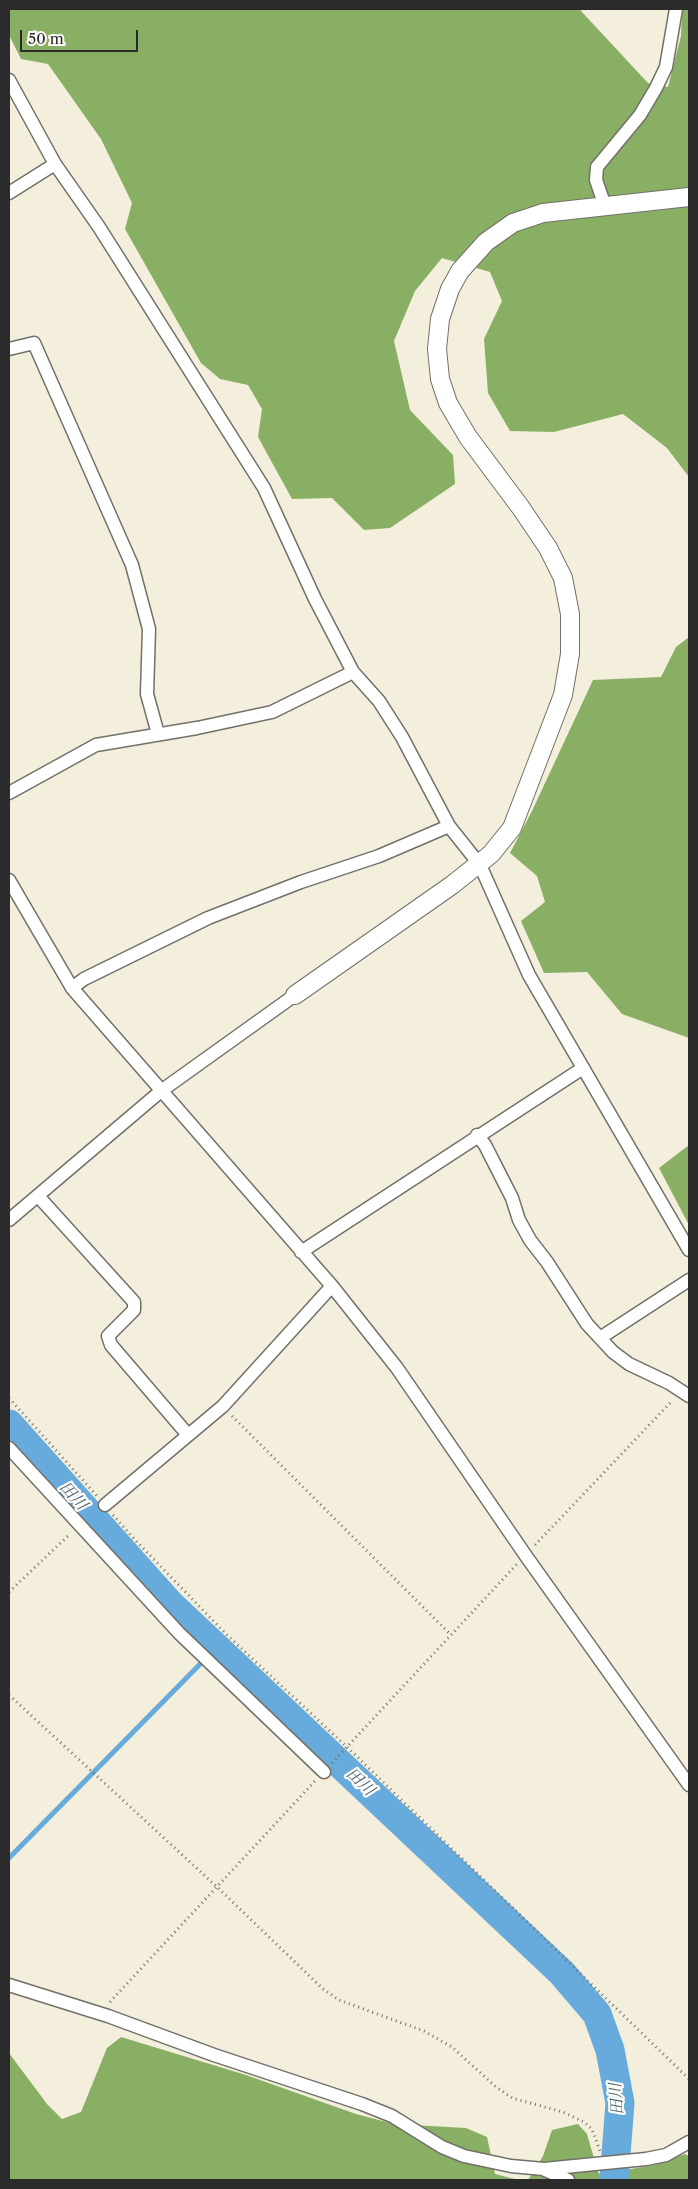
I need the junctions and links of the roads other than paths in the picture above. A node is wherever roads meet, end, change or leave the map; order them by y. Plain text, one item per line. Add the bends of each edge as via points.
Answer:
1 (676, 9) edge
2 (9, 80) edge
3 (55, 164) junction
4 (9, 194) edge
5 (689, 197) edge
6 (605, 206) junction
7 (9, 348) edge
8 (354, 672) junction
9 (158, 734) junction
10 (9, 793) edge
11 (449, 826) junction
12 (480, 865) junction
13 (9, 880) edge
14 (72, 988) junction
15 (295, 995) joint
16 (583, 1068) junction
17 (161, 1091) junction
18 (477, 1135) junction
19 (38, 1196) junction
20 (9, 1220) edge
21 (689, 1250) edge
22 (301, 1252) junction
23 (689, 1280) edge
24 (332, 1286) junction
25 (600, 1338) junction
26 (685, 1393) edge
27 (188, 1435) junction
28 (9, 1448) edge
29 (105, 1505) road end
30 (326, 1769) road end
31 (689, 1785) edge
32 (9, 1985) edge
33 (689, 2142) edge
34 (544, 2169) junction
35 (568, 2180) edge

1 - 6 street via 666,67 656,88 640,115 598,167 596,180
2 - 3 street
3 - 4 street
3 - 8 street via 99,227 264,488 315,599
5 - 6 street
6 - 12 street via 544,213 512,224 486,242 460,271 440,319 437,349 440,379 448,404 548,548 563,578 570,614 570,654 560,703 512,828
7 - 9 street via 34,343 132,565 150,629 147,694
8 - 9 street via 272,712
8 - 11 street via 379,701 402,737
9 - 10 street via 96,745
11 - 12 street
11 - 14 street via 379,856 208,918 84,979
12 - 15 street
12 - 16 street via 529,975
13 - 14 street
14 - 17 street
15 - 17 street
16 - 18 street
16 - 21 street
17 - 19 street
17 - 22 street
18 - 22 street
18 - 25 street via 512,1198 530,1240 586,1324
19 - 20 street
19 - 27 street via 134,1302 134,1310 108,1336 111,1345
22 - 24 street
23 - 25 street
24 - 27 street via 223,1406
24 - 31 street via 397,1368
25 - 26 street via 628,1364
27 - 29 street
28 - 30 street via 179,1633
32 - 34 street via 362,2104 392,2116 442,2147 464,2156
33 - 34 street via 666,2155
34 - 35 street

